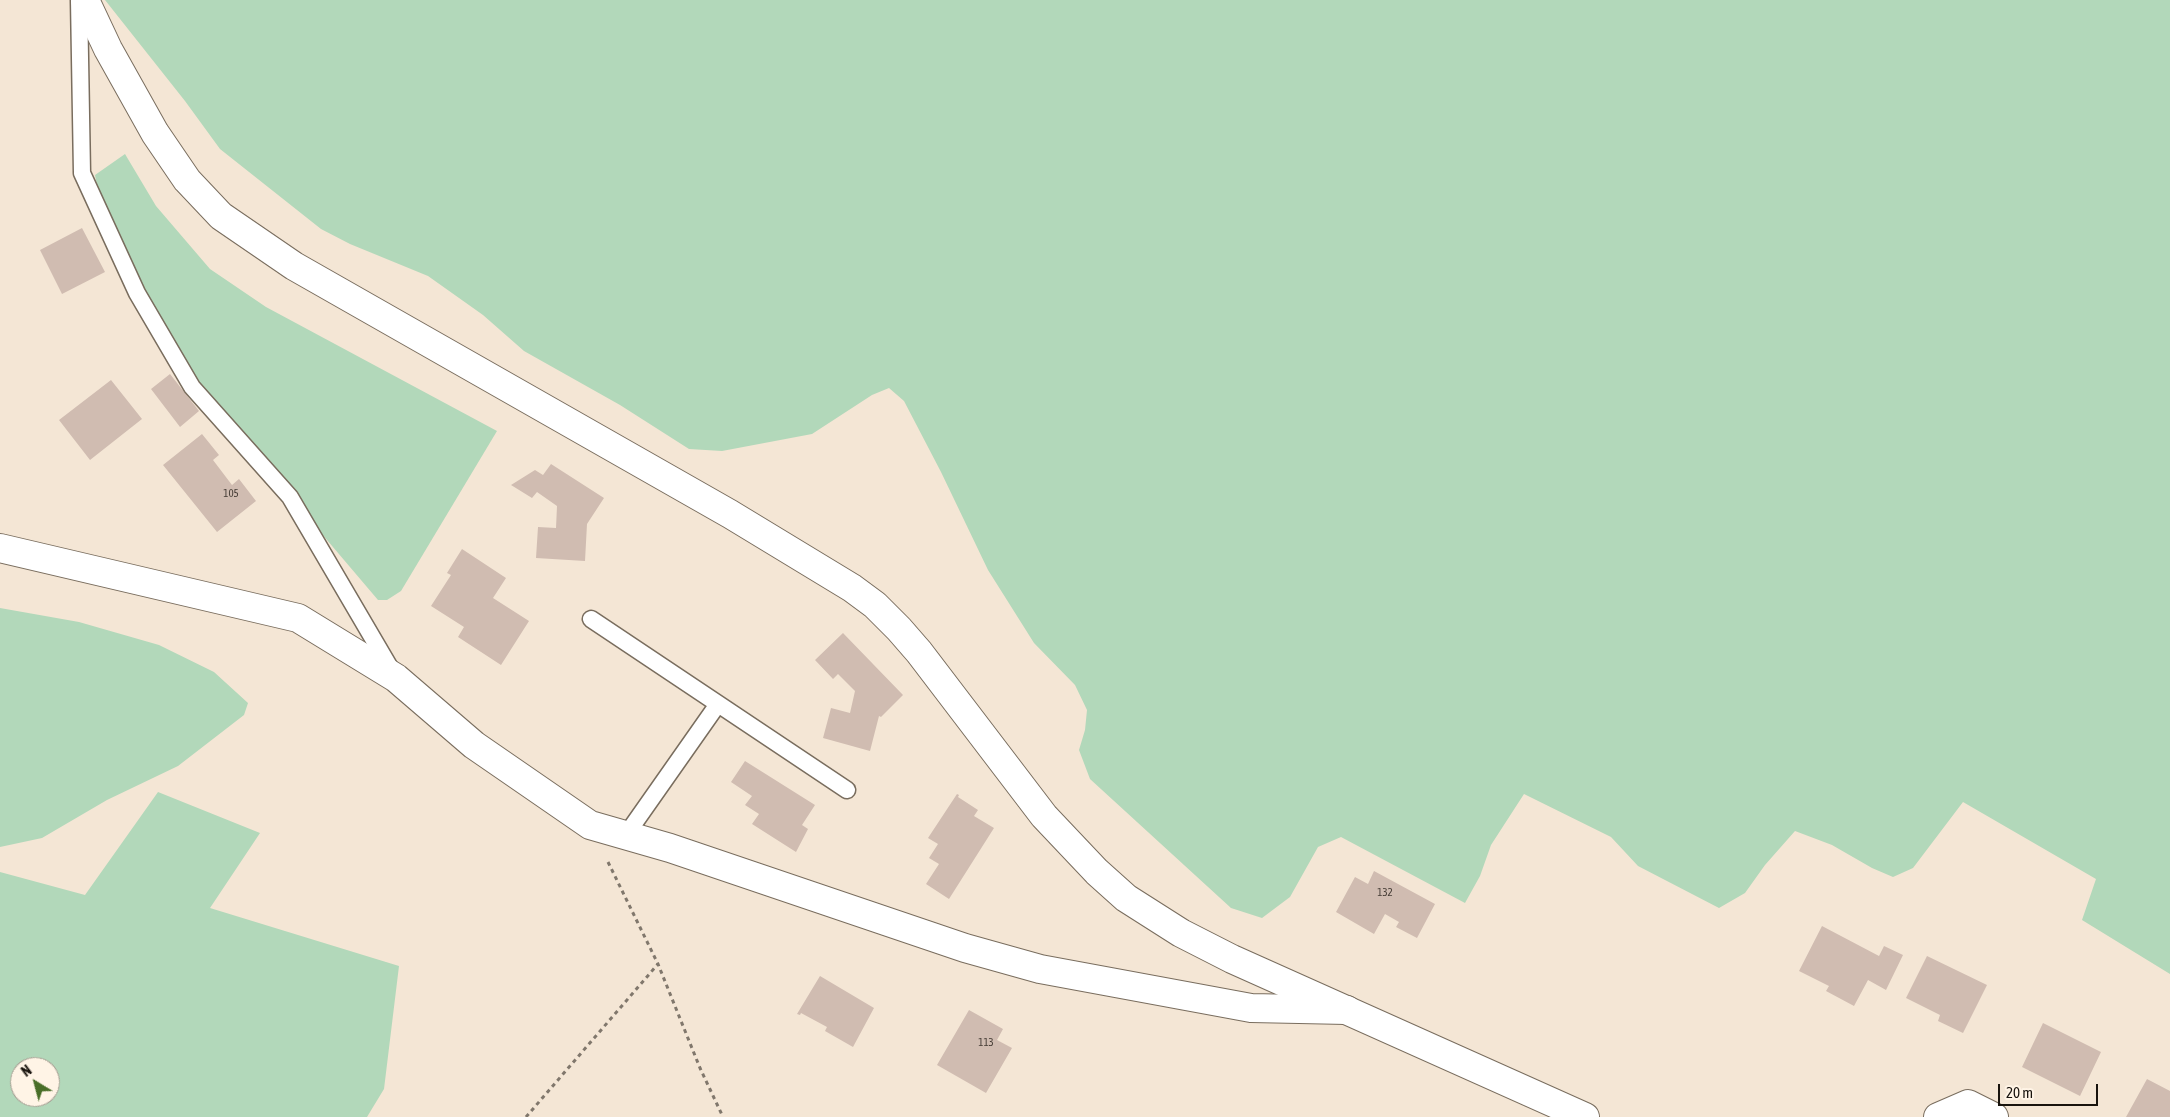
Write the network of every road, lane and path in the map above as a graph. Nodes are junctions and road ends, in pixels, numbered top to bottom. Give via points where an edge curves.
1 (79, 0) edge
2 (85, 0) edge
3 (0, 548) edge
4 (591, 619) dead end
5 (396, 678) junction
6 (718, 704) junction
7 (847, 790) dead end
8 (590, 825) junction
9 (626, 835) junction
10 (658, 964) junction
11 (1347, 1010) junction
12 (526, 1117) edge
13 (723, 1117) edge
14 (1585, 1117) edge
15 (1938, 1117) edge
16 (1994, 1117) edge

1 - 5 lane via 82,173 136,293 192,387 290,497
2 - 11 street via 155,133 187,180 221,216 294,266 730,514 852,588 899,629 1044,816 1126,898 1181,933 1232,959
3 - 5 street via 298,618
4 - 6 lane
5 - 8 street via 474,745
6 - 7 lane
6 - 9 lane
8 - 9 street
8 - 10 path
9 - 11 street via 965,948 1040,969 1251,1008
10 - 12 path
10 - 13 path
11 - 14 street
15 - 16 street via 1968,1104

